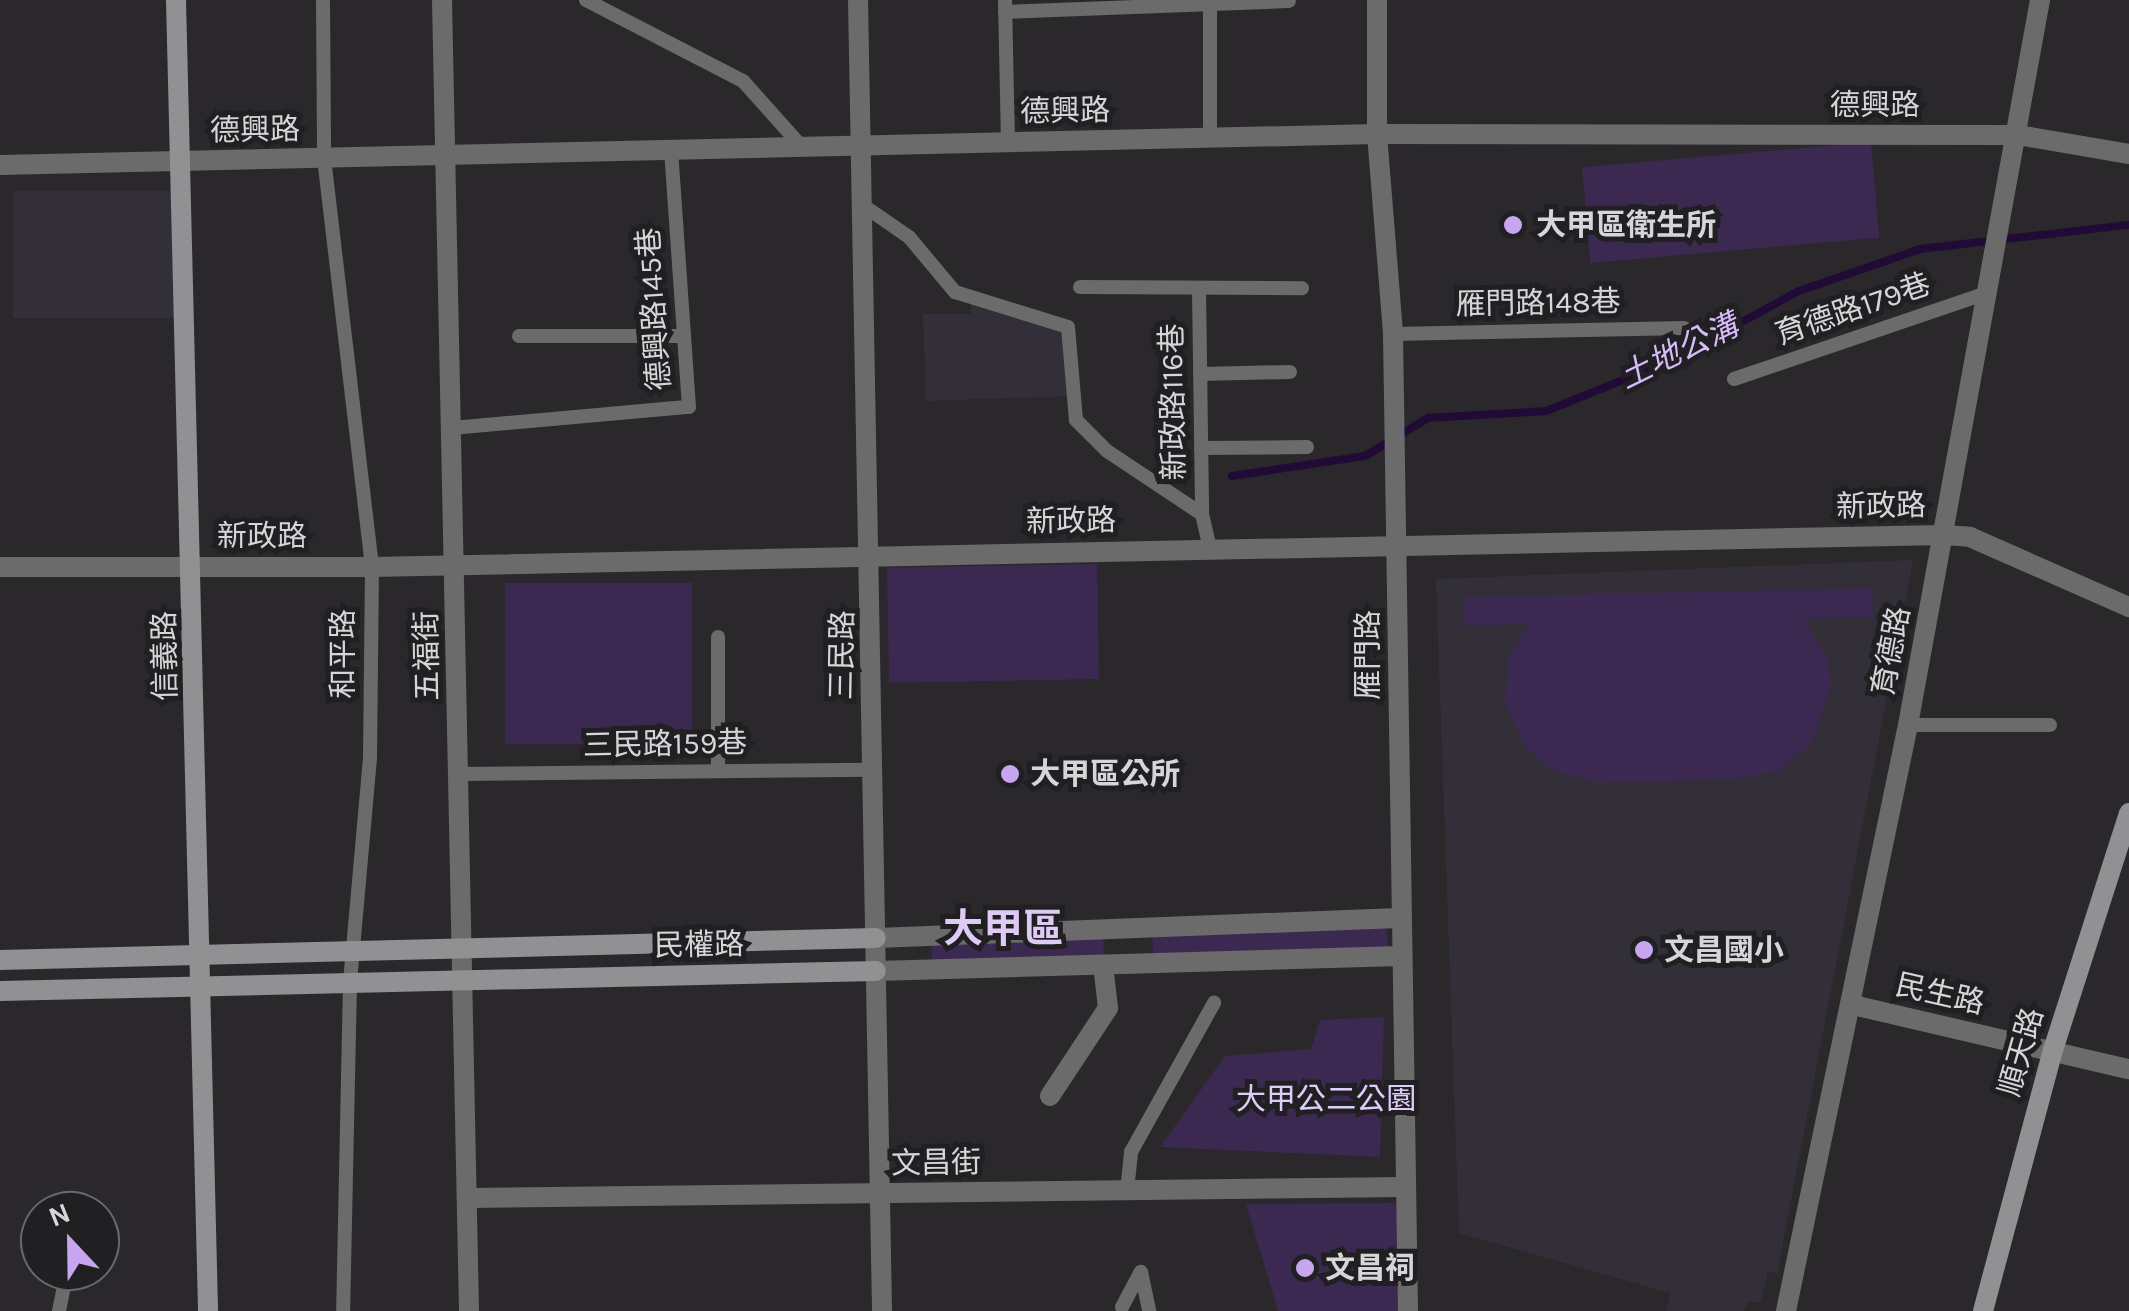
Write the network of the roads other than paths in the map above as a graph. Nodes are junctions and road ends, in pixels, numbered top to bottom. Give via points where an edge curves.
1 (176, 0) edge
2 (324, 0) edge
3 (442, 0) edge
4 (586, 0) edge
5 (858, 0) edge
6 (1377, 0) edge
7 (2040, 0) edge
8 (1290, 1) edge
9 (1210, 3) edge
10 (1005, 6) edge
11 (1377, 134) junction
12 (2018, 135) junction
13 (1210, 138) junction
14 (1008, 143) junction
15 (862, 146) junction
16 (802, 147) junction
17 (670, 150) junction
18 (2129, 154) edge
19 (446, 156) junction
20 (324, 158) junction
21 (181, 161) junction
22 (0, 165) edge
23 (864, 206) junction
24 (1080, 287) dead end
25 (1302, 288) dead end
26 (1199, 289) junction
27 (1989, 292) junction
28 (1684, 328) dead end
29 (1393, 334) junction
30 (519, 336) dead end
31 (684, 336) junction
32 (1290, 372) dead end
33 (1200, 374) junction
34 (1734, 379) dead end
35 (452, 428) junction
36 (1307, 446) dead end
37 (1202, 448) junction
38 (1202, 514) junction
39 (1944, 535) junction
40 (1398, 543) junction
41 (1210, 548) junction
42 (873, 554) junction
43 (455, 562) junction
44 (193, 566) junction
45 (372, 567) junction
46 (0, 568) edge
47 (2129, 608) edge
48 (718, 636) dead end
49 (1908, 725) junction
50 (2050, 725) dead end
51 (871, 770) junction
52 (718, 771) junction
53 (459, 774) junction
54 (2129, 813) edge
55 (2119, 874) edge
56 (1399, 918) junction
57 (1128, 928) junction
58 (876, 938) junction
59 (462, 948) junction
60 (353, 951) junction
61 (201, 955) junction
62 (1400, 956) junction
63 (0, 960) edge
64 (1122, 964) junction
65 (876, 971) junction
66 (463, 981) junction
67 (350, 983) junction
68 (202, 986) junction
69 (0, 991) edge
70 (1214, 1004) dead end
71 (1854, 1005) junction
72 (2053, 1050) junction
73 (2129, 1070) edge
74 (1050, 1096) dead end
75 (1405, 1188) junction
76 (1127, 1191) junction
77 (880, 1194) junction
78 (467, 1198) junction
79 (1122, 1307) dead end
80 (208, 1311) edge
81 (343, 1311) edge
82 (469, 1311) edge
83 (882, 1311) edge
84 (1149, 1311) edge
85 (1408, 1311) edge
86 (1786, 1311) edge
87 (1984, 1311) edge

1 - 21 street, 信義路
2 - 20 lane, 和平路
3 - 19 street, 五福街
4 - 16 lane via 743,81
5 - 15 street, 三民路
6 - 11 street, 雁門路
7 - 12 street, 育德路
8 - 9 lane
9 - 10 lane
9 - 13 lane
10 - 14 lane
11 - 12 street, 德興路
11 - 13 street, 德興路
11 - 29 street, 雁門路
12 - 18 street, 德興路
12 - 27 street, 育德路
13 - 14 street, 德興路
14 - 15 street, 德興路
15 - 16 street, 德興路
15 - 23 street, 三民路
16 - 17 street, 德興路
17 - 19 street, 德興路
17 - 31 lane, 德興路145巷
19 - 20 street, 德興路
19 - 35 street, 五福街
20 - 21 street, 德興路
20 - 45 lane, 和平路
21 - 22 street, 德興路
21 - 44 street, 信義路
23 - 38 lane, 新政路116巷 via 909,236 955,292 1068,327 1076,420 1107,452
23 - 42 street, 三民路
24 - 26 lane
25 - 26 lane
26 - 33 lane, 新政路116巷
27 - 34 lane, 育德路179巷
27 - 39 street, 育德路
28 - 29 lane, 雁門路148巷
29 - 40 street, 雁門路
30 - 31 lane
31 - 35 lane, 德興路145巷 via 689,407
32 - 33 lane
33 - 37 lane, 新政路116巷
35 - 43 street, 五福街
36 - 37 lane
37 - 38 lane, 新政路116巷
38 - 41 lane, 新政路116巷
39 - 40 street, 新政路
39 - 47 street, 新政路 via 1970,537
39 - 49 street, 育德路
40 - 41 street, 新政路
40 - 56 street, 雁門路
41 - 42 street, 新政路
42 - 43 street, 新政路
42 - 51 street, 三民路
43 - 45 street, 新政路
43 - 53 street, 五福街
44 - 45 street, 新政路
44 - 46 street, 新政路
44 - 61 street, 信義路
45 - 60 lane, 和平路 via 370,758
48 - 52 lane
49 - 50 lane
49 - 71 street, 育德路
51 - 52 lane, 三民路159巷
51 - 58 street, 三民路
52 - 53 lane, 三民路159巷
53 - 59 street, 五福街
54 - 55 street, 順天路
55 - 72 street, 順天路
56 - 57 street, 民權路
56 - 62 street, 雁門路
57 - 58 street, 民權路
57 - 64 street
58 - 59 street, 民權路
58 - 65 street, 三民路
59 - 60 street, 民權路
59 - 66 street, 五福街
60 - 61 street, 民權路
60 - 67 lane, 和平路
61 - 63 street, 民權路
61 - 68 street, 信義路
62 - 64 street, 民權路
62 - 75 street, 雁門路
64 - 65 street, 民權路
64 - 74 street via 1108,1008
65 - 66 street, 民權路
65 - 77 street, 三民路
66 - 67 street, 民權路
66 - 78 street, 五福街
67 - 68 street, 民權路
67 - 81 lane, 和平路
68 - 69 street, 民權路
68 - 80 street, 信義路
70 - 76 lane via 1131,1152
71 - 72 street, 民生路
71 - 86 street, 育德路
72 - 73 street, 民生路
72 - 87 street, 順天路
75 - 76 street, 文昌街
75 - 85 street, 雁門路
76 - 77 street, 文昌街
77 - 78 street, 文昌街
77 - 83 street, 三民路
78 - 82 street, 五福街
79 - 84 lane via 1141,1272

